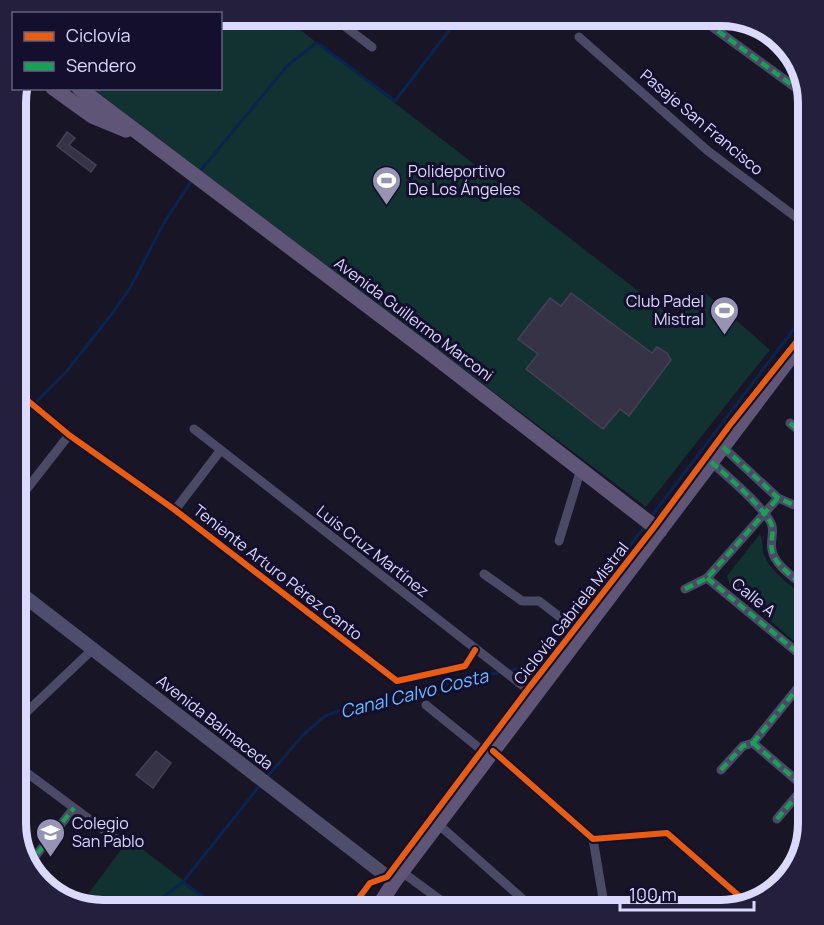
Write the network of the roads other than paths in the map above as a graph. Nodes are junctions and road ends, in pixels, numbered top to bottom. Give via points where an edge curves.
1 (344, 25) edge
2 (712, 26) edge
3 (579, 37) dead end
4 (372, 47) dead end
5 (795, 83) edge
6 (56, 90) edge
7 (82, 90) edge
8 (146, 138) junction
9 (798, 218) edge
10 (798, 347) edge
11 (792, 355) junction
12 (798, 361) edge
13 (26, 399) edge
14 (790, 423) dead end
15 (194, 429) dead end
16 (798, 430) edge
17 (69, 435) junction
18 (723, 447) junction
19 (220, 451) junction
20 (711, 462) junction
21 (581, 470) junction
22 (25, 491) edge
23 (778, 498) junction
24 (798, 505) edge
25 (175, 510) junction
26 (764, 514) junction
27 (653, 525) junction
28 (559, 541) dead end
29 (484, 574) dead end
30 (707, 578) junction
31 (798, 580) edge
32 (685, 589) dead end
33 (25, 597) edge
34 (578, 631) junction
35 (93, 649) junction
36 (476, 650) junction
37 (798, 653) edge
38 (798, 688) edge
39 (535, 695) junction
40 (426, 705) dead end
41 (25, 713) edge
42 (753, 743) junction
43 (491, 754) junction
44 (721, 770) dead end
45 (25, 772) edge
46 (798, 782) edge
47 (798, 797) edge
48 (74, 808) junction
49 (777, 819) dead end
50 (438, 824) junction
51 (593, 839) junction
52 (123, 845) dead end
53 (34, 858) edge
54 (398, 877) junction
55 (740, 897) edge
56 (371, 900) edge
57 (383, 900) edge
58 (437, 900) edge
59 (524, 900) edge
60 (602, 900) edge

1 - 4 street
2 - 5 street
3 - 9 street, Pasaje San Francisco via 708,151
6 - 8 main road, Avenida Guillermo Marconi via 92,116
7 - 8 main road, Avenida Guillermo Marconi
8 - 21 main road, Avenida Guillermo Marconi
10 - 11 main road
11 - 12 street
11 - 18 main road
13 - 17 street, Teniente Arturo Pérez Canto
14 - 16 street
15 - 19 street, Luis Cruz Martínez
17 - 22 street
17 - 25 street, Teniente Arturo Pérez Canto
18 - 20 main road
18 - 23 street
19 - 25 street
19 - 36 street, Luis Cruz Martínez
20 - 26 street
20 - 27 main road
21 - 27 main road, Avenida Guillermo Marconi
21 - 28 street
23 - 24 street
23 - 26 street, Calle A
25 - 36 street, Teniente Arturo Pérez Canto via 397,681 465,666
26 - 30 street, Calle A
26 - 31 street via 772,526 773,555
27 - 34 main road
29 - 34 street via 522,601 539,601
30 - 32 street, Calle A
30 - 37 street, Calle A
33 - 35 main road, Avenida Balmaceda
34 - 39 main road
35 - 41 street
35 - 54 main road, Avenida Balmaceda
36 - 39 street, Luis Cruz Martínez
38 - 42 street
39 - 43 main road
40 - 43 street
42 - 44 street via 743,746
42 - 46 street
43 - 50 main road
43 - 51 street
45 - 48 street
47 - 49 street
48 - 52 street
48 - 53 street
50 - 54 main road
50 - 59 street
51 - 55 street via 667,832
51 - 60 street
54 - 56 main road
54 - 57 main road
54 - 58 street

